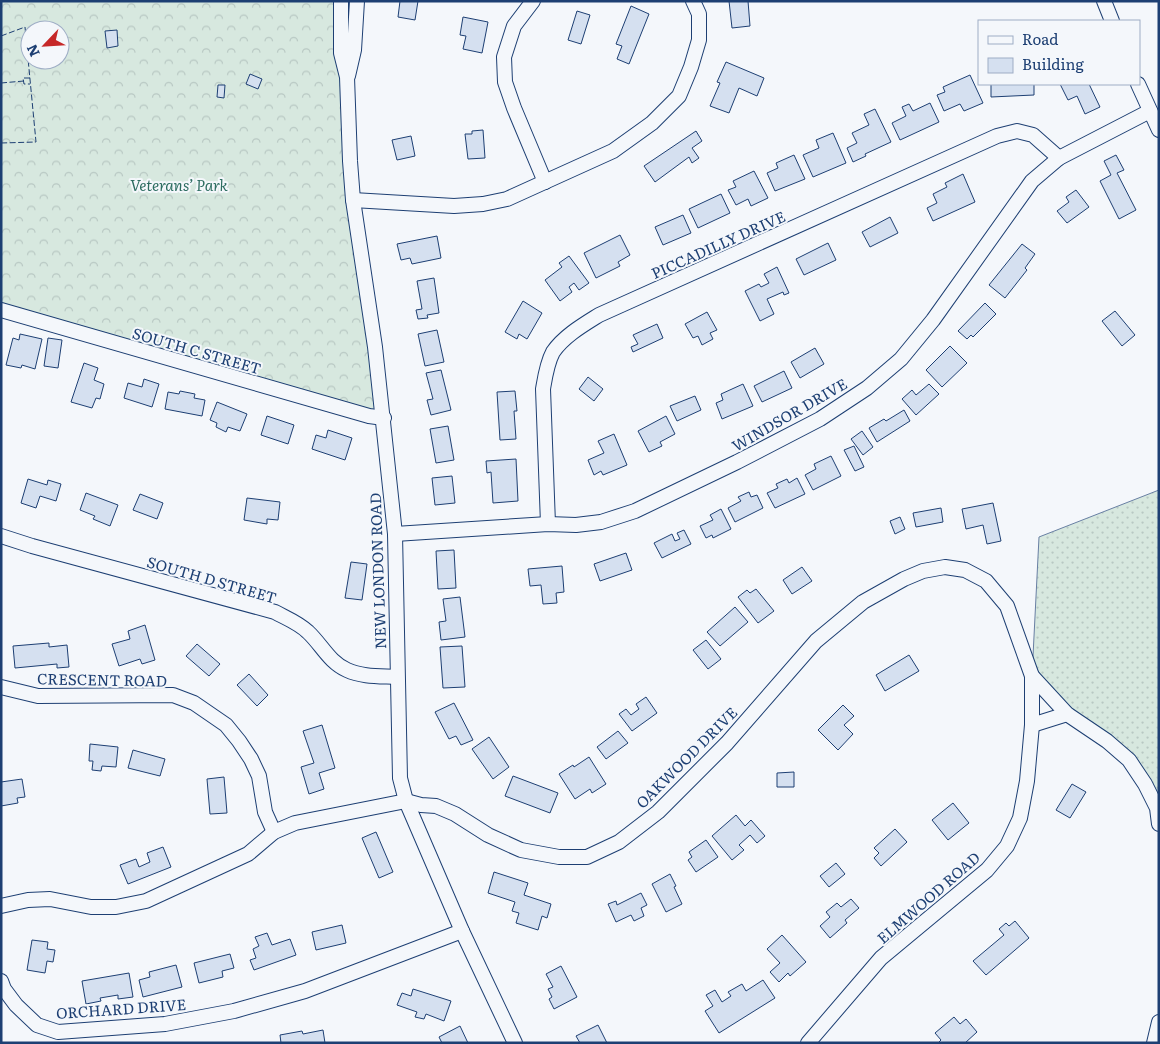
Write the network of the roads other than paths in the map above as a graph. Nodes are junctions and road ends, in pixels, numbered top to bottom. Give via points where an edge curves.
1 (341, 1) edge
2 (357, 1) edge
3 (533, 1) edge
4 (693, 1) edge
5 (1104, 1) edge
6 (1112, 20) edge
7 (348, 77) junction
8 (1138, 85) edge
9 (1150, 111) junction
10 (1159, 130) edge
11 (1059, 158) junction
12 (545, 182) junction
13 (353, 200) junction
14 (1, 310) edge
15 (384, 418) junction
16 (548, 524) junction
17 (395, 534) junction
18 (1, 536) edge
19 (1032, 676) junction
20 (397, 677) junction
21 (1, 687) edge
22 (1067, 714) junction
23 (1032, 725) junction
24 (406, 801) junction
25 (1159, 824) edge
26 (274, 832) junction
27 (6, 905) edge
28 (1, 918) edge
29 (462, 931) junction
30 (1, 981) edge
31 (1159, 1022) edge
32 (516, 1043) edge
33 (808, 1043) edge
34 (1154, 1043) edge

1 - 7 street, NEW LONDON ROAD via 341,53
2 - 7 street, NEW LONDON ROAD via 354,50
3 - 12 street via 514,26 504,57 506,82 514,108
4 - 12 street via 699,14 699,40 679,96 652,123 613,151
5 - 6 street
7 - 13 street, NEW LONDON ROAD
8 - 9 street
9 - 10 street
9 - 11 street, WINDSOR DRIVE
11 - 16 street, WINDSOR DRIVE via 1032,181 933,320 901,359 867,388 820,418 738,462 635,511 601,522
11 - 16 street, PICCADILLY DRIVE via 1033,135 1017,131 997,136 598,315 572,332 553,352 543,389
12 - 13 street via 507,199 483,204 454,206
13 - 15 street, NEW LONDON ROAD
14 - 15 street, SOUTH C STREET
15 - 17 street, NEW LONDON ROAD
16 - 17 street, WINDSOR DRIVE
17 - 20 street, NEW LONDON ROAD
18 - 20 street, SOUTH D STREET via 275,612 309,632 331,660 346,670 367,676
19 - 22 street
19 - 23 street, OAKWOOD DRIVE
19 - 24 street, OAKWOOD DRIVE via 1007,606 986,581 965,570 945,567 923,571 863,602 816,642 727,743 658,812 619,842 587,857 559,857 521,850 488,835 456,814 436,806
20 - 24 street, NEW LONDON ROAD via 400,778
21 - 26 street, CRESCENT ROAD via 38,696 173,695 194,703 226,725 251,759 259,776 265,812
22 - 23 street
22 - 25 street via 1129,760 1157,808
23 - 33 street, ELMWOOD ROAD via 1020,818 1007,846 987,870 882,958
24 - 26 street, OAKWOOD DRIVE via 295,823
24 - 29 street, NEW LONDON ROAD
26 - 27 street, OAKWOOD DRIVE via 248,854 146,901 116,907 91,907 50,899
27 - 28 street
29 - 30 street, ORCHARD DRIVE via 305,991 234,1012 165,1024 58,1032 37,1025 16,1005
29 - 32 street, NEW LONDON ROAD
31 - 34 street

